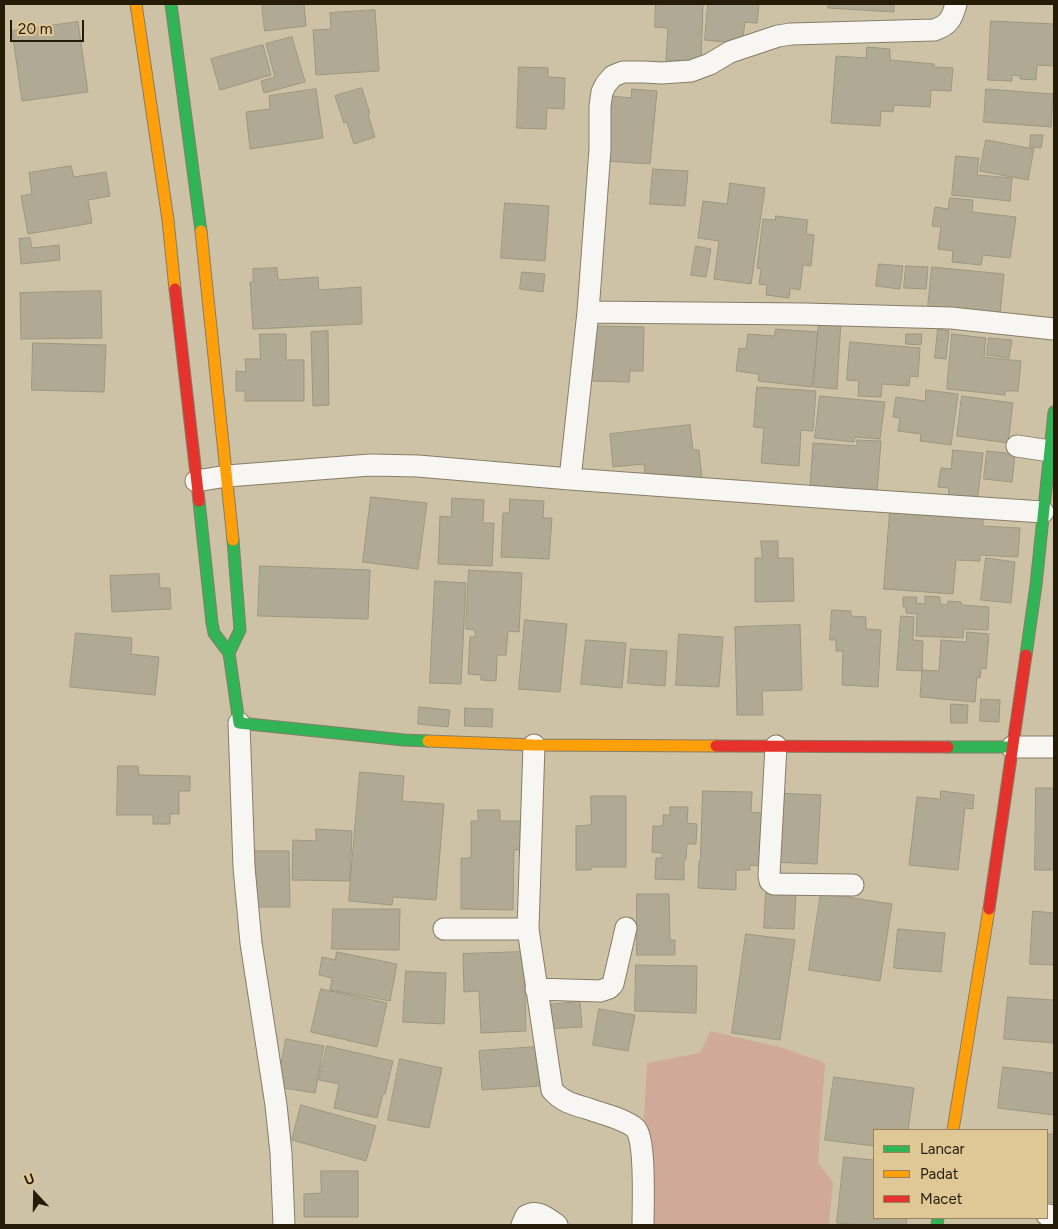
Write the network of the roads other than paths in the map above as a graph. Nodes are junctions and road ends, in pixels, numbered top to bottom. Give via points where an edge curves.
1 (136, 4) edge
2 (171, 4) edge
3 (956, 4) edge
4 (588, 312) junction
5 (1054, 329) edge
6 (1054, 412) edge
7 (1017, 446) dead end
8 (1050, 451) junction
9 (227, 476) junction
10 (570, 479) junction
11 (196, 481) junction
12 (1043, 512) junction
13 (229, 653) junction
14 (240, 723) junction
15 (534, 745) junction
16 (776, 746) junction
17 (1012, 747) junction
18 (1054, 747) edge
19 (853, 885) dead end
20 (626, 928) dead end
21 (444, 929) dead end
22 (528, 929) junction
23 (536, 989) junction
24 (953, 1129) edge
25 (284, 1225) edge
26 (522, 1225) edge
27 (557, 1225) edge
28 (643, 1225) edge

1 - 11 street via 168,220
2 - 9 street via 198,205
3 - 4 street via 948,23 934,30 791,34 730,52 691,71 624,72 613,76 602,92 600,106 600,150
4 - 5 street via 941,318
4 - 10 street
6 - 8 street
7 - 8 street
8 - 12 street
9 - 10 street via 370,465
9 - 11 street
9 - 13 street via 240,630
10 - 12 street
11 - 13 street via 212,623 214,633
12 - 17 street via 1036,585
13 - 14 street
14 - 15 street via 404,740
14 - 25 street via 245,876 251,942 276,1105
15 - 16 street
15 - 22 street
16 - 17 street
16 - 19 street via 770,881 774,884
17 - 18 street
17 - 24 street
20 - 23 street via 614,984 609,988 600,991
21 - 22 street
22 - 23 street
23 - 28 street via 552,1090 566,1101 617,1119 639,1132
26 - 27 street via 526,1216 535,1212

